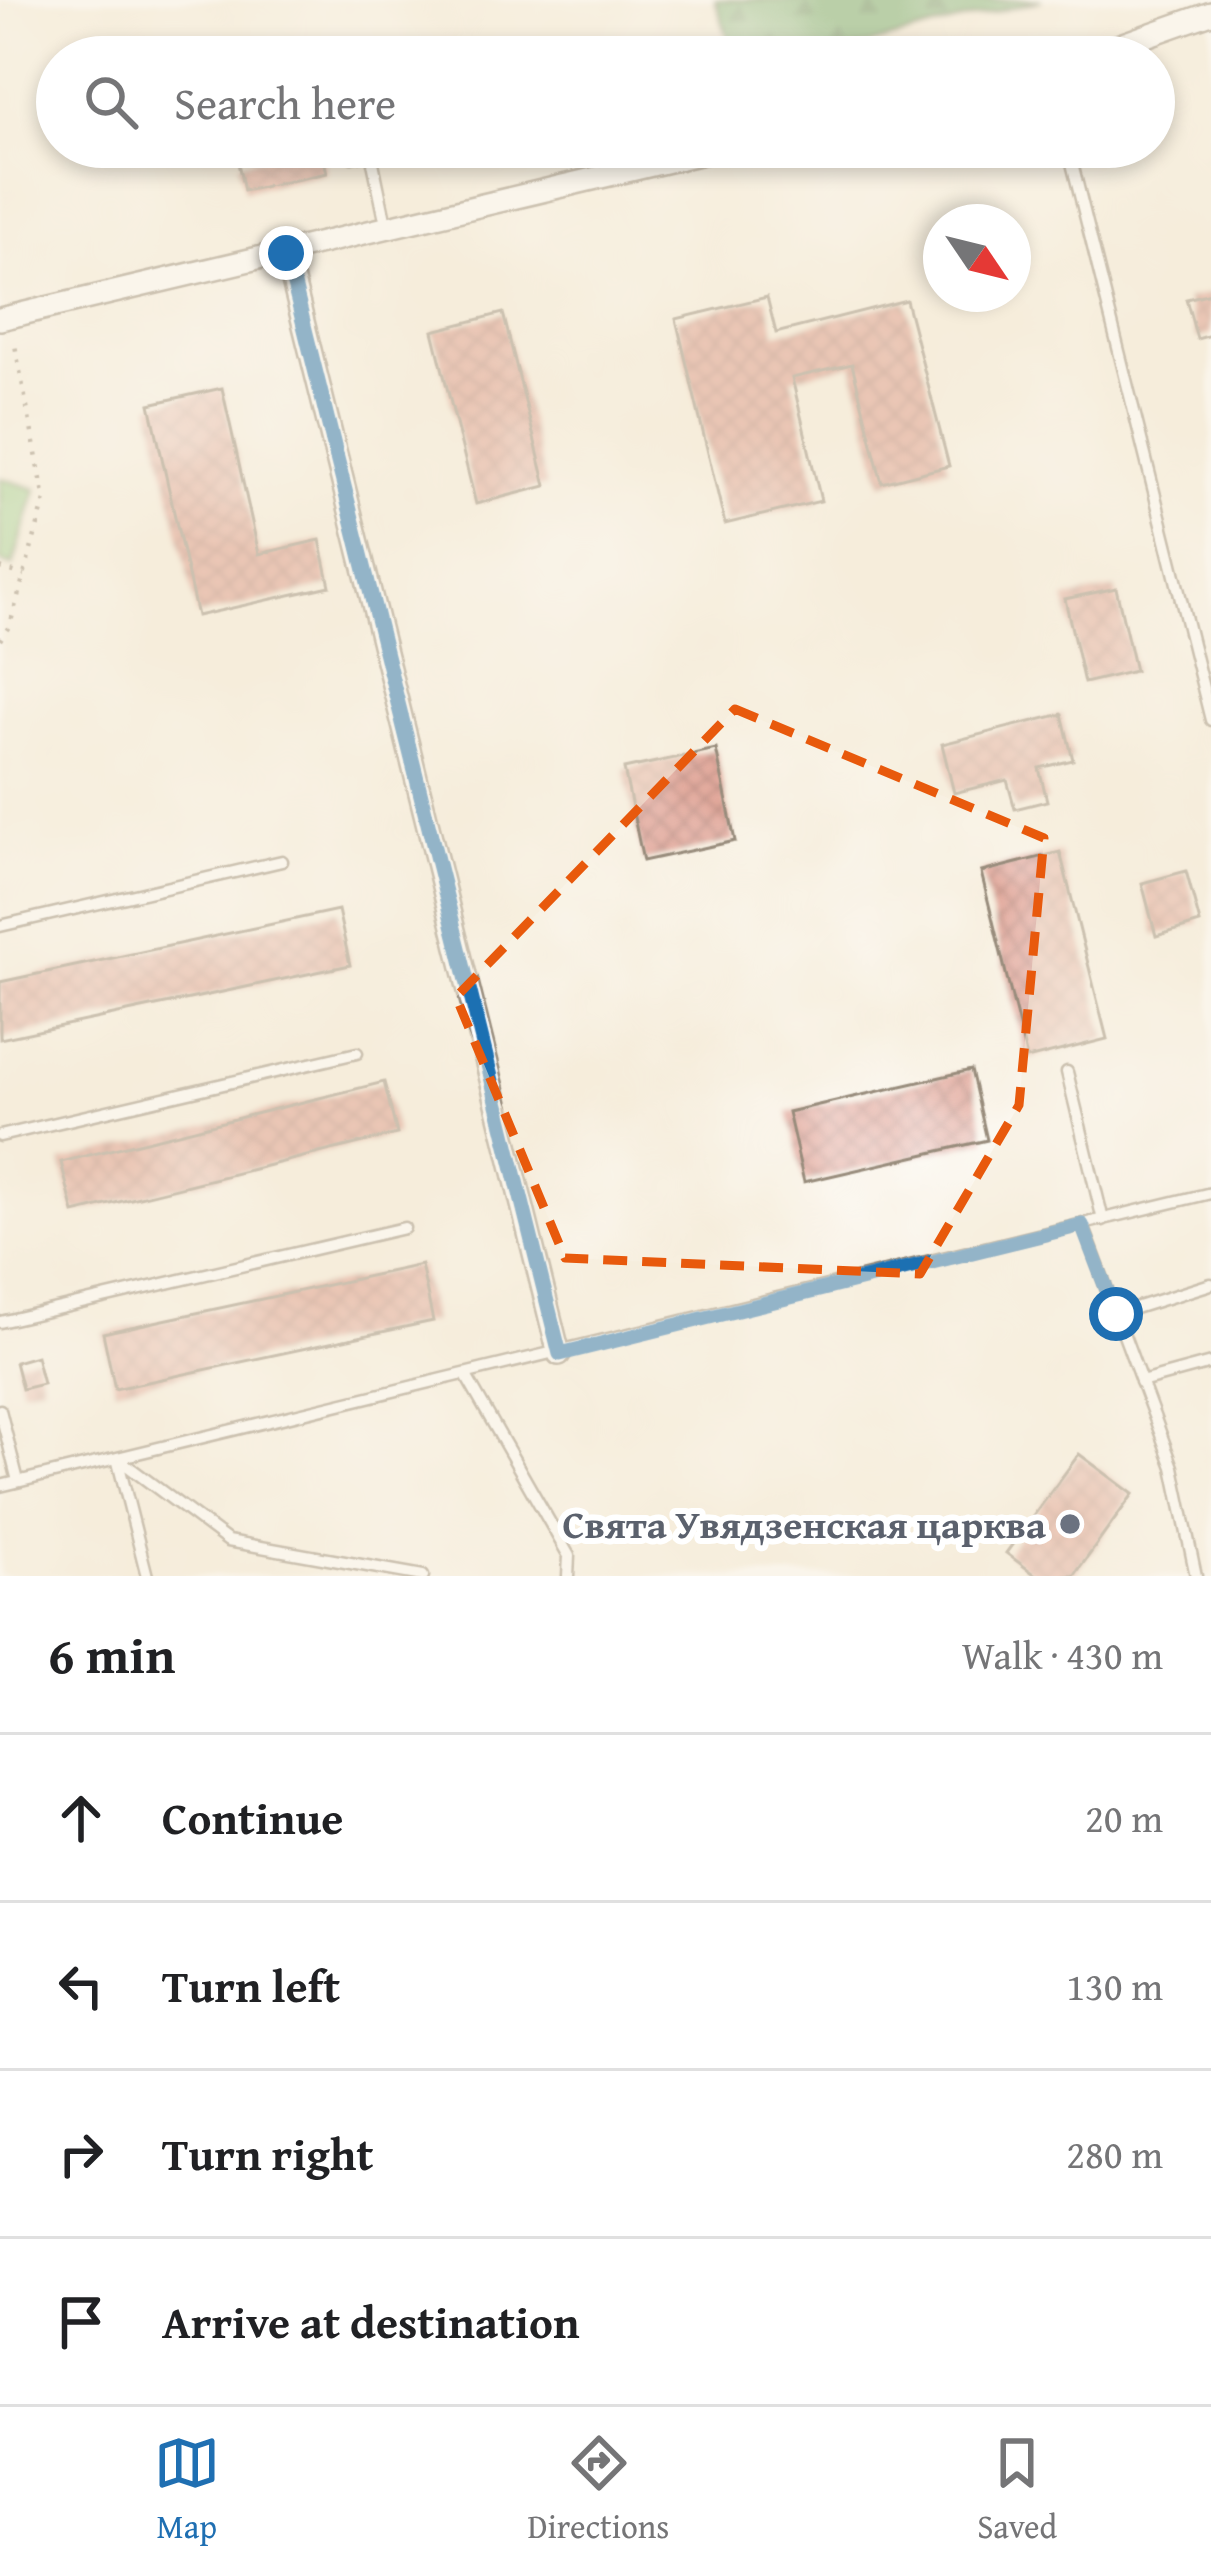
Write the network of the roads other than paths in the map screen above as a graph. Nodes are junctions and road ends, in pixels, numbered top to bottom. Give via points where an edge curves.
1 (1211, 14) edge
2 (1148, 36) edge
3 (374, 168) edge
4 (641, 168) edge
5 (1073, 168) edge
6 (387, 229) junction
7 (286, 253) junction
8 (4, 318) edge
9 (1211, 720) edge
10 (282, 861) dead end
11 (0, 926) edge
12 (357, 1053) dead end
13 (1067, 1072) dead end
14 (0, 1136) edge
15 (1211, 1193) edge
16 (1102, 1220) junction
17 (1082, 1225) junction
18 (404, 1228) dead end
19 (1211, 1284) edge
20 (1116, 1314) junction
21 (0, 1322) edge
22 (560, 1354) junction
23 (1211, 1364) edge
24 (465, 1374) junction
25 (1141, 1382) junction
26 (0, 1410) edge
27 (117, 1458) junction
28 (18, 1481) junction
29 (0, 1486) edge
30 (147, 1576) edge
31 (423, 1576) edge
32 (568, 1576) edge
33 (1196, 1576) edge

1 - 2 street
3 - 6 lane
4 - 6 street
5 - 9 lane
6 - 7 street
7 - 8 street
7 - 22 street
10 - 11 lane
12 - 14 lane
13 - 16 lane
15 - 16 lane
16 - 17 lane
17 - 20 lane
17 - 22 lane
18 - 21 lane
19 - 20 lane
20 - 25 lane
22 - 24 lane
23 - 25 lane
24 - 27 lane
24 - 32 lane via 568,1556
25 - 33 lane via 1173,1467
26 - 28 lane
27 - 28 lane
27 - 30 lane
27 - 31 lane via 228,1540
28 - 29 lane

